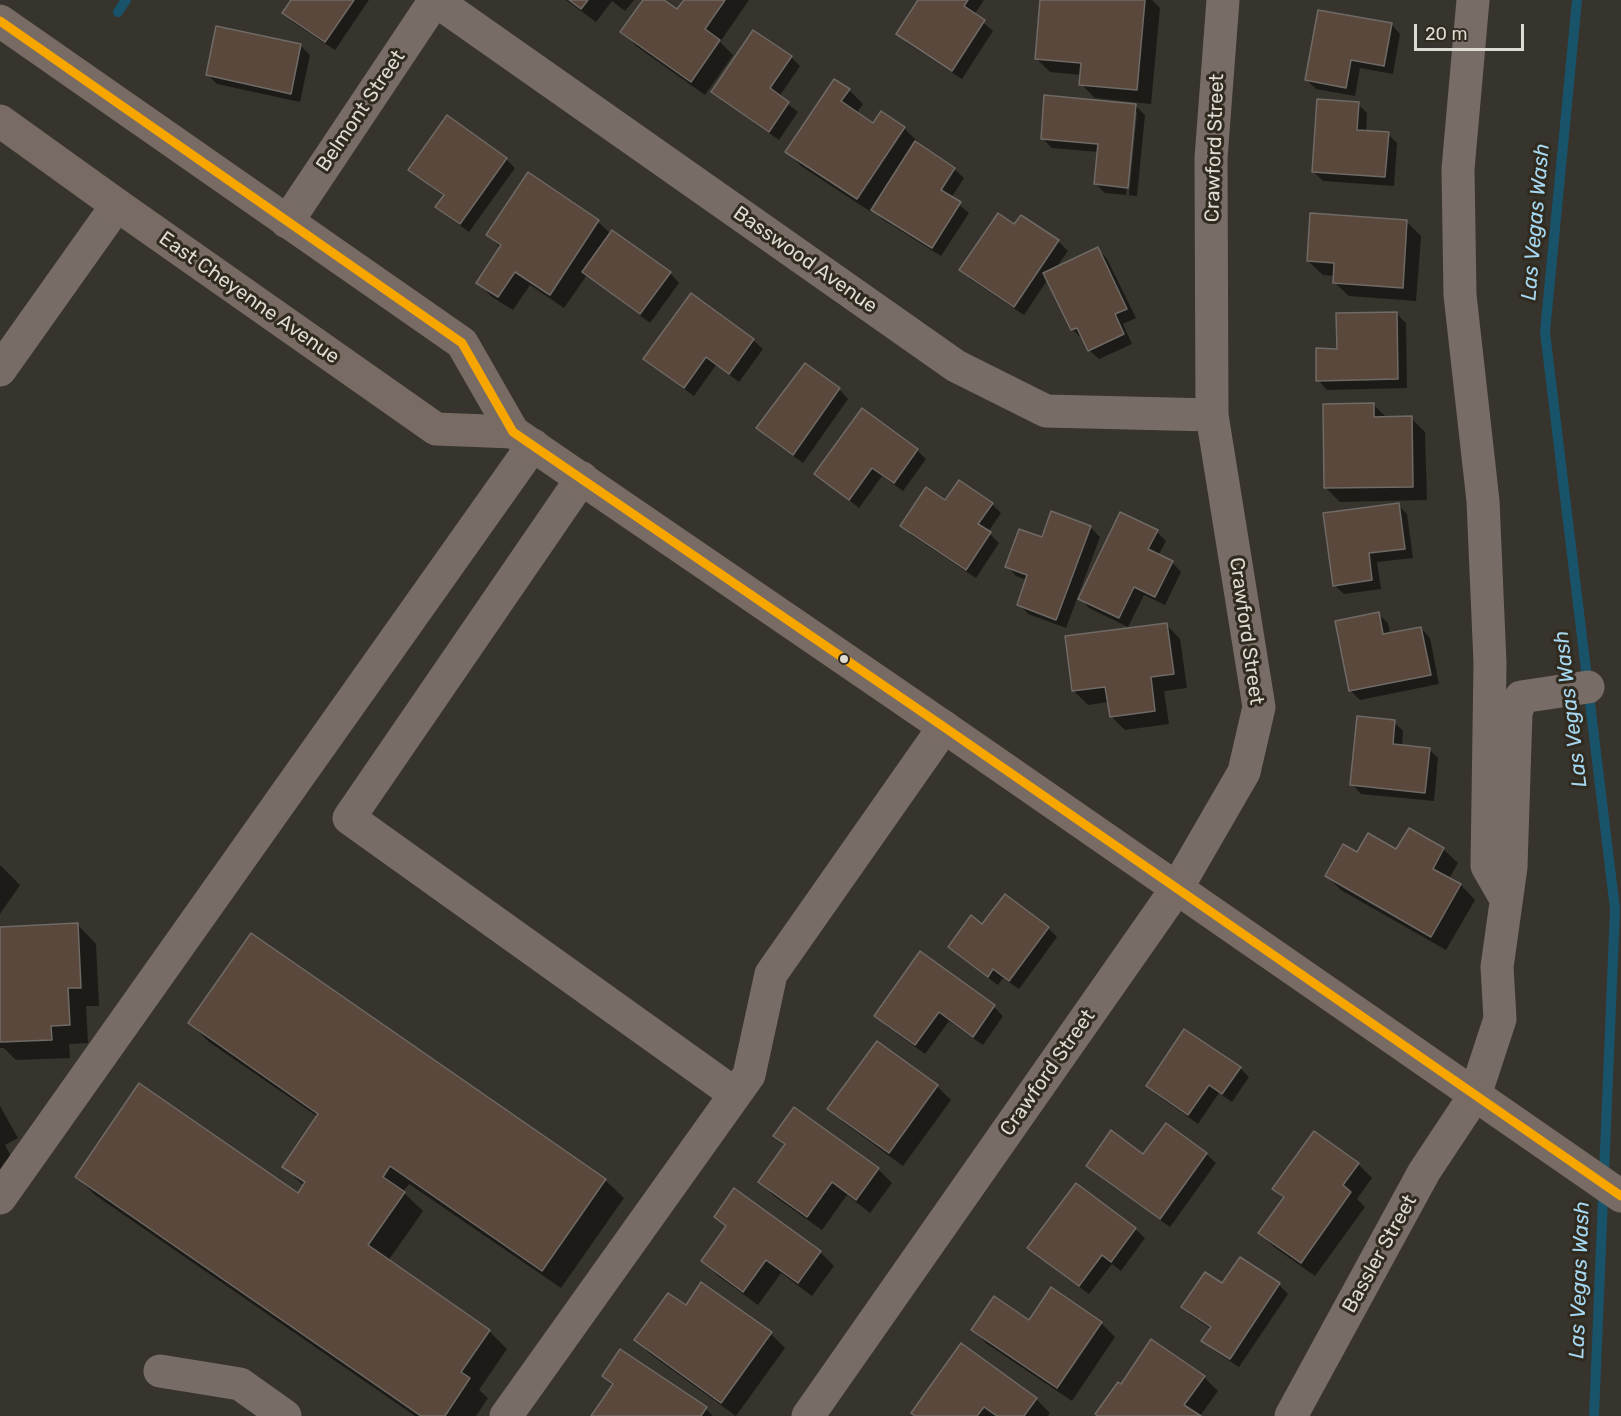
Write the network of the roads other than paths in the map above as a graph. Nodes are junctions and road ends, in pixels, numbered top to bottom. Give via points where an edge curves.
1 (435, 0) edge
2 (1222, 0) edge
3 (1473, 0) edge
4 (0, 21) edge
5 (0, 121) edge
6 (117, 205) junction
7 (287, 222) junction
8 (0, 370) edge
9 (1212, 415) junction
10 (523, 439) junction
11 (582, 478) junction
12 (1588, 687) dead end
13 (944, 727) junction
14 (1177, 888) junction
15 (1506, 899) junction
16 (735, 1094) junction
17 (1475, 1095) junction
18 (1621, 1196) edge
19 (0, 1198) edge
20 (160, 1371) dead end
21 (285, 1416) edge
22 (506, 1416) edge
23 (808, 1416) edge
24 (1291, 1416) edge

1 - 7 street, Belmont Street
1 - 9 street, Basswood Avenue via 956,366 1046,411
2 - 9 street, Crawford Street via 1211,158
3 - 15 street via 1458,169 1460,295 1483,501 1490,663 1487,866
4 - 7 main road
5 - 6 main road, East Cheyenne Avenue
6 - 8 street
6 - 10 main road, East Cheyenne Avenue via 436,429
7 - 10 main road via 462,343
9 - 14 street, Crawford Street via 1259,707 1244,772
10 - 11 main road
10 - 19 street
11 - 13 main road
11 - 16 street via 349,818
12 - 15 street, Bassler Street via 1521,697 1516,713 1511,867
13 - 14 main road
13 - 16 street via 771,974 749,1075
14 - 17 main road
14 - 23 street, Crawford Street
15 - 17 street, Bassler Street via 1497,968 1500,1019
16 - 22 street
17 - 18 main road
17 - 24 street, Bassler Street via 1425,1172
20 - 21 street via 240,1384

